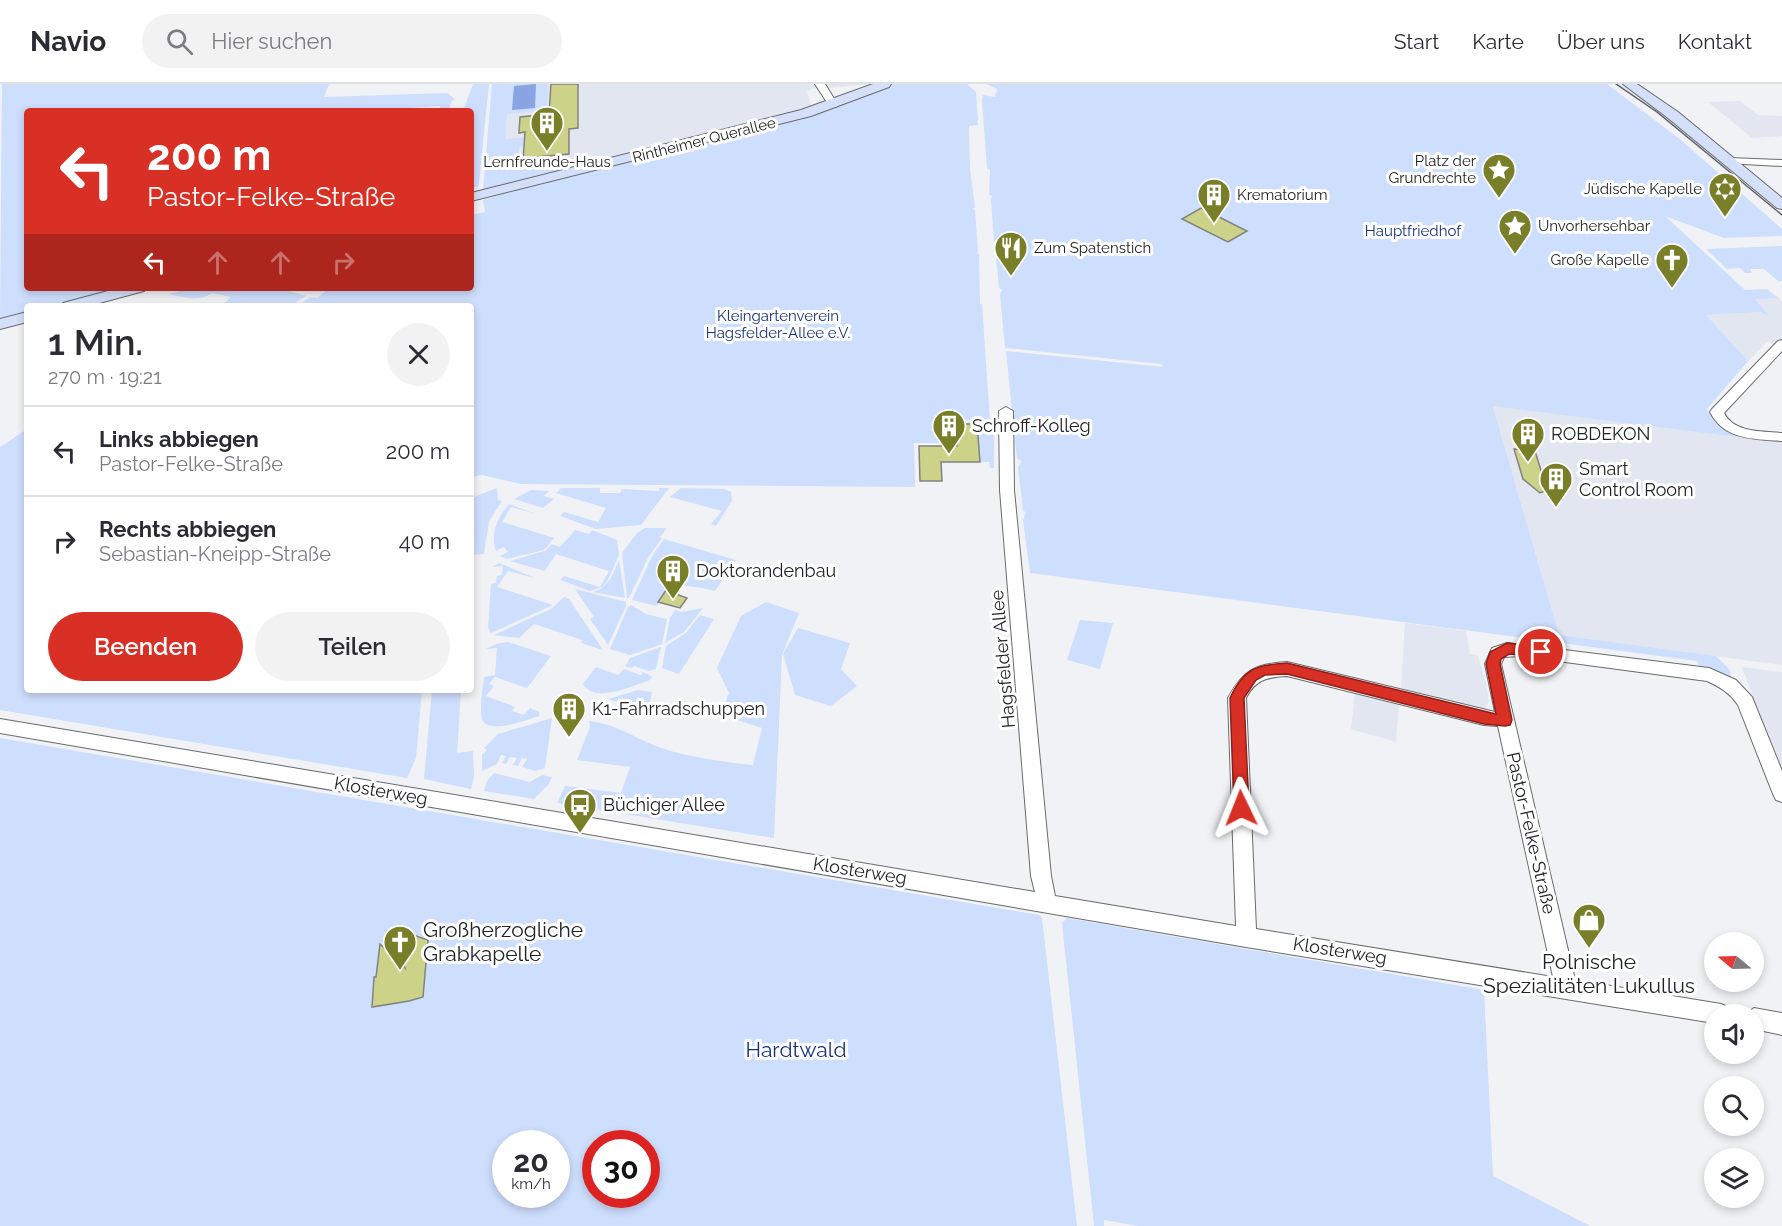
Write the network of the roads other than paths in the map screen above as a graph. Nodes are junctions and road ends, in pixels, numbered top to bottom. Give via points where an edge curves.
1 (820, 84) edge
2 (885, 84) edge
3 (1629, 84) edge
4 (830, 94) edge
5 (1729, 161) junction
6 (1782, 163) edge
7 (520, 186) junction
8 (474, 196) edge
9 (474, 201) edge
10 (1782, 205) edge
11 (1782, 221) edge
12 (126, 291) edge
13 (80, 303) edge
14 (24, 318) edge
15 (0, 324) edge
16 (1782, 344) edge
17 (1006, 411) dead end
18 (1782, 437) edge
19 (1505, 720) junction
20 (0, 726) edge
21 (1782, 794) edge
22 (1047, 902) junction
23 (1246, 937) junction
24 (1566, 988) junction
25 (1704, 1011) edge
26 (1764, 1021) edge
27 (1782, 1024) edge

1 - 4 street
2 - 4 street, Rintheimer Querallee
3 - 5 street
4 - 7 street, Rintheimer Querallee
5 - 6 street
5 - 10 street
5 - 11 street via 1752,194
7 - 8 street, Rintheimer Querallee
7 - 9 street, Rintheimer Querallee
12 - 13 street
14 - 15 street
16 - 18 street via 1717,412 1730,428
17 - 22 street, Hagsfelder Allee via 1007,489 1039,853
19 - 21 street, Pastor-Felke-Straße via 1493,664 1498,653 1507,649 1709,675 1728,682 1746,702
19 - 23 street via 1287,669 1263,670 1251,676 1237,698
19 - 24 street, Pastor-Felke-Straße
20 - 22 street, Klosterweg
22 - 23 street, Klosterweg
23 - 24 street, Klosterweg
24 - 25 street, Klosterweg
26 - 27 street

